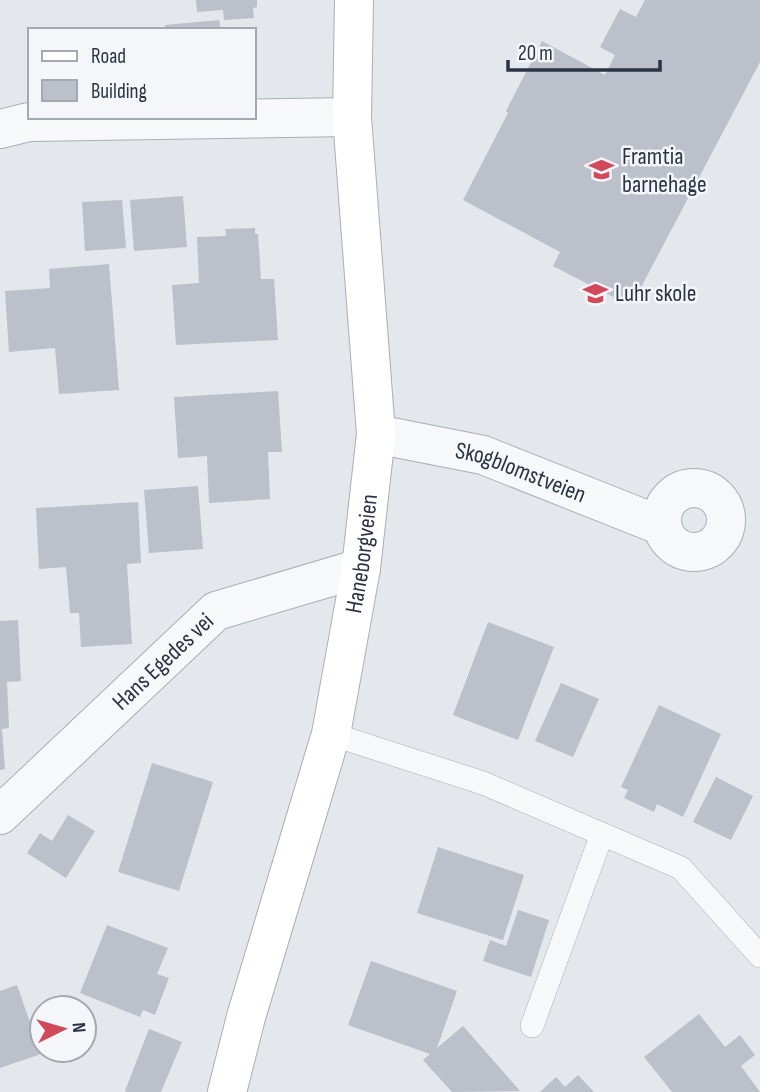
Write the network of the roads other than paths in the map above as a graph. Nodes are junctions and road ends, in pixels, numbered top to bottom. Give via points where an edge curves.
1 (354, 0) edge
2 (352, 117) junction
3 (256, 118) edge
4 (176, 119) edge
5 (0, 129) edge
6 (376, 434) junction
7 (662, 526) dead end
8 (361, 568) junction
9 (331, 734) junction
10 (0, 815) edge
11 (602, 834) junction
12 (760, 956) edge
13 (532, 1026) dead end
14 (227, 1092) edge

1 - 2 street, Haneborgveien
2 - 3 street
2 - 6 street, Haneborgveien
4 - 5 street via 29,122
6 - 7 street, Skogblomstveien via 483,455
6 - 8 street, Haneborgveien
8 - 9 street, Haneborgveien
8 - 10 street, Hans Egedes vei via 216,611
9 - 11 lane via 483,783
9 - 14 street, Haneborgveien
11 - 12 lane via 681,868
11 - 13 lane

